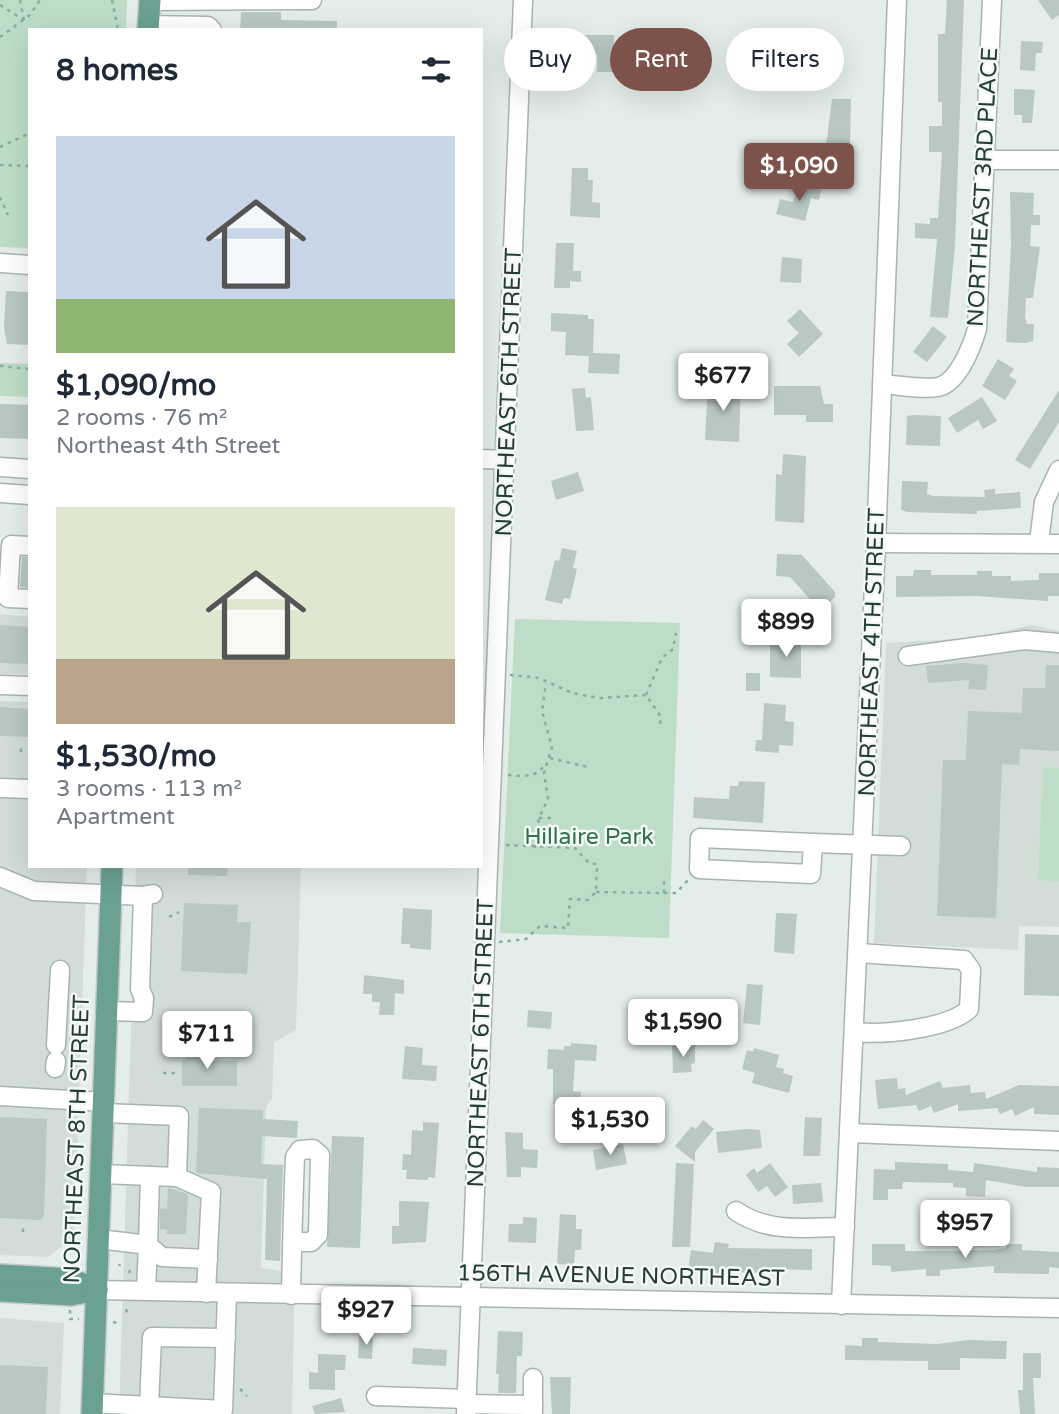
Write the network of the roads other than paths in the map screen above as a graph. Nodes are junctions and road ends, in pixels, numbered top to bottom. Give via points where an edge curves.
1 (150, 0) edge
2 (312, 0) edge
3 (523, 0) edge
4 (897, 0) edge
5 (992, 0) edge
6 (148, 27) edge
7 (210, 28) edge
8 (985, 160) junction
9 (1059, 160) edge
10 (0, 263) edge
11 (28, 265) edge
12 (882, 384) junction
13 (483, 459) edge
14 (506, 460) junction
15 (0, 467) edge
16 (28, 469) edge
17 (1059, 470) edge
18 (0, 493) edge
19 (28, 495) edge
20 (1039, 542) junction
21 (876, 543) junction
22 (1059, 544) edge
23 (28, 546) edge
24 (28, 599) edge
25 (490, 613) edge
26 (1059, 643) edge
27 (908, 656) dead end
28 (0, 685) edge
29 (28, 686) edge
30 (488, 713) edge
31 (0, 788) edge
32 (28, 789) edge
33 (813, 843) junction
34 (863, 845) junction
35 (901, 846) dead end
36 (112, 868) edge
37 (0, 877) edge
38 (111, 894) junction
39 (858, 953) junction
40 (60, 970) dead end
41 (107, 1011) junction
42 (854, 1032) junction
43 (56, 1058) dead end
44 (0, 1096) edge
45 (103, 1108) junction
46 (850, 1133) junction
47 (1059, 1141) edge
48 (101, 1174) junction
49 (150, 1176) junction
50 (177, 1177) junction
51 (736, 1211) dead end
52 (845, 1227) junction
53 (99, 1239) junction
54 (292, 1241) junction
55 (148, 1245) junction
56 (208, 1259) junction
57 (0, 1275) edge
58 (97, 1290) junction
59 (146, 1291) junction
60 (0, 1292) edge
61 (206, 1293) junction
62 (227, 1294) junction
63 (291, 1295) junction
64 (471, 1298) junction
65 (841, 1305) junction
66 (1059, 1308) edge
67 (226, 1338) junction
68 (533, 1378) dead end
69 (376, 1396) dead end
70 (466, 1406) edge
71 (92, 1409) edge
72 (142, 1409) edge
73 (533, 1410) edge

1 - 2 street
1 - 6 main road
3 - 14 street, NORTHEAST 6TH STREET
4 - 12 street, NORTHEAST 4TH STREET
5 - 8 street, NORTHEAST 3RD PLACE
6 - 7 street
8 - 9 street
8 - 12 street, NORTHEAST 3RD PLACE via 980,305 974,341 957,372 938,387
10 - 11 street
12 - 21 street, NORTHEAST 4TH STREET
13 - 14 street
14 - 25 street, NORTHEAST 6TH STREET
15 - 16 street
17 - 20 street via 1044,502
18 - 19 street
20 - 21 street
20 - 22 street
21 - 34 street, NORTHEAST 4TH STREET
23 - 24 street via 12,545 8,598
25 - 30 street, NORTHEAST 6TH STREET
26 - 27 street via 1025,640
28 - 29 street
30 - 64 street, NORTHEAST 6TH STREET via 491,773
31 - 32 street
33 - 33 street via 811,874 699,869 700,838
33 - 34 street
34 - 35 street
34 - 39 street, NORTHEAST 4TH STREET
36 - 38 main road, NORTHEAST 8TH STREET
37 - 38 street via 34,891
38 - 41 main road, NORTHEAST 8TH STREET
38 - 41 street via 148,895 139,989 144,1013
39 - 42 street, NORTHEAST 4TH STREET
39 - 42 street via 964,960 971,970 969,1009 960,1018 897,1031
40 - 43 street
41 - 45 main road, NORTHEAST 8TH STREET
42 - 46 street, NORTHEAST 4TH STREET
44 - 45 street
45 - 48 main road, NORTHEAST 8TH STREET
45 - 50 street via 179,1116
46 - 47 street
46 - 52 street, NORTHEAST 4TH STREET
48 - 49 street
48 - 53 main road, NORTHEAST 8TH STREET
49 - 50 street
49 - 55 street
50 - 56 street via 211,1192
51 - 52 street via 772,1227
52 - 65 street, NORTHEAST 4TH STREET
53 - 55 street
53 - 58 main road, NORTHEAST 8TH STREET
54 - 54 street via 295,1157 300,1150 313,1149 320,1155 318,1235 311,1242
54 - 63 street
55 - 56 street via 162,1257
55 - 59 street
56 - 61 street
57 - 58 main road, 156TH AVENUE NORTHEAST via 71,1279
58 - 59 street, 156TH AVENUE NORTHEAST
58 - 60 main road, 156TH AVENUE NORTHEAST via 71,1295
58 - 71 main road, NORTHEAST 8TH STREET
59 - 61 street, 156TH AVENUE NORTHEAST
61 - 62 street, 156TH AVENUE NORTHEAST
62 - 63 street, 156TH AVENUE NORTHEAST
62 - 67 street
63 - 64 street, 156TH AVENUE NORTHEAST
64 - 65 street, 156TH AVENUE NORTHEAST
64 - 70 street, NORTHEAST 6TH STREET
65 - 66 street, 156TH AVENUE NORTHEAST
67 - 72 street via 152,1337
67 - 72 street via 223,1410
68 - 73 street
69 - 70 street
70 - 73 street
71 - 72 street

